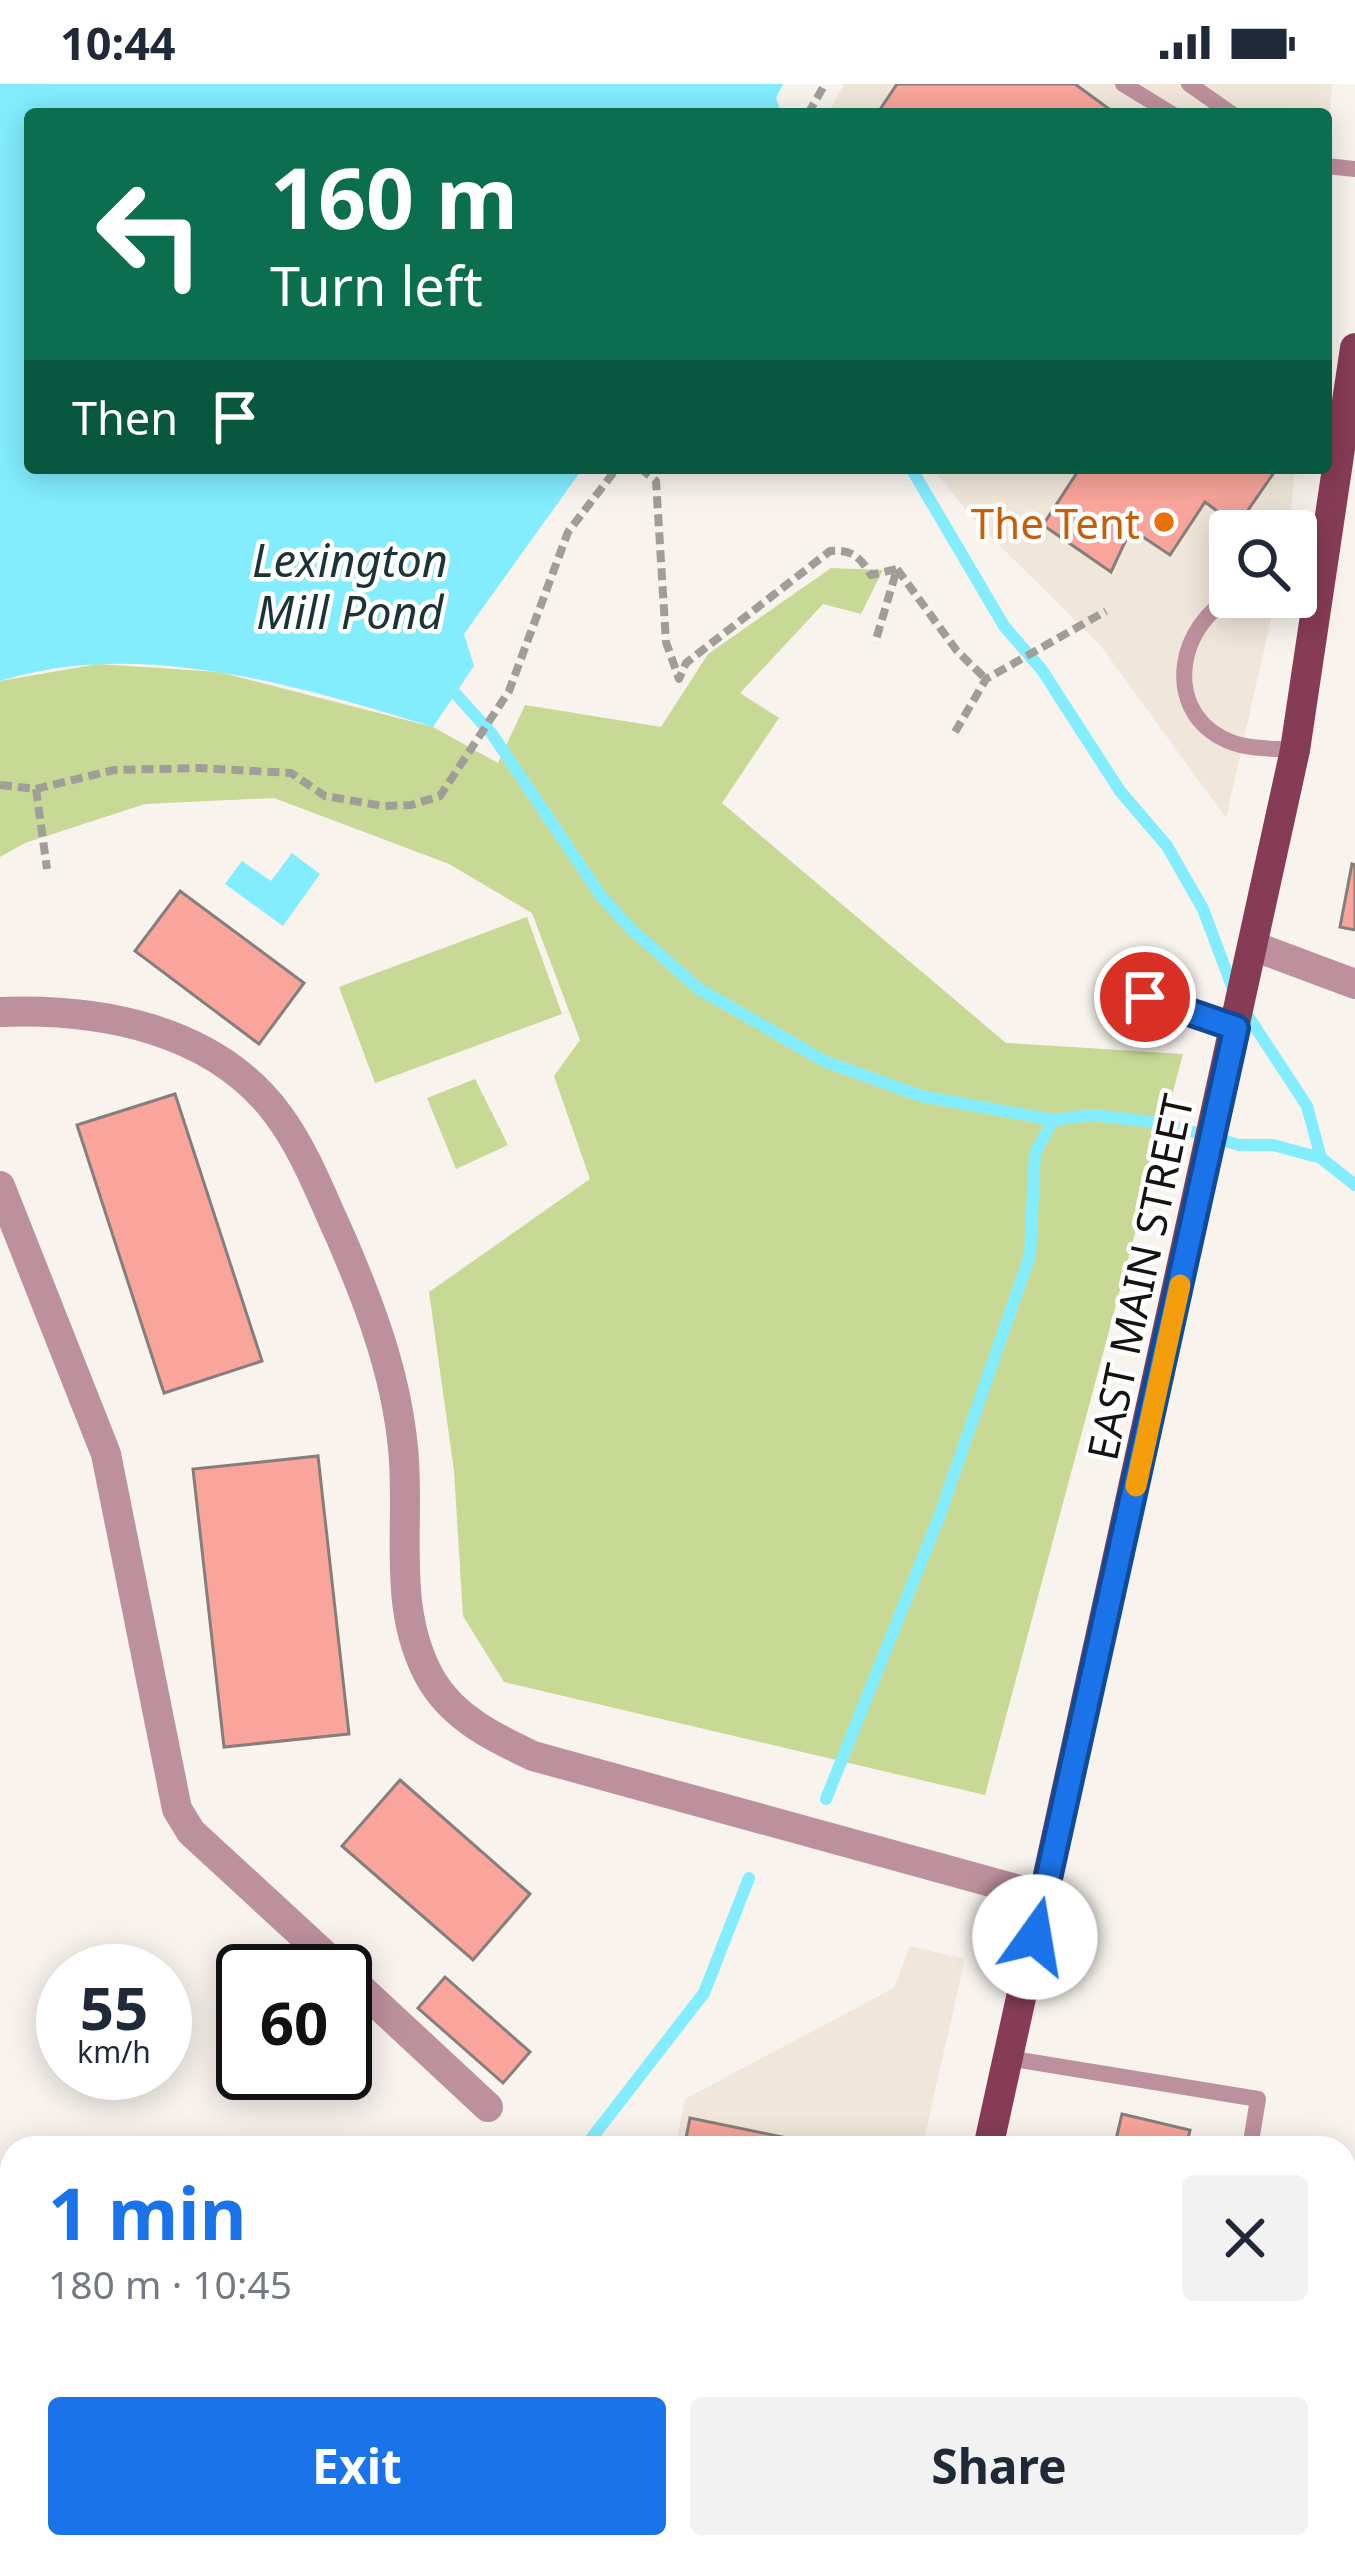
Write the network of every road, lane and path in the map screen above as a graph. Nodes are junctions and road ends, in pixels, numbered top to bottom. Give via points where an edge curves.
1 (1124, 84) edge
2 (1189, 84) edge
3 (1162, 108) edge
4 (1223, 108) edge
5 (1355, 348) edge
6 (612, 474) edge
7 (647, 474) edge
8 (897, 569) junction
9 (1317, 603) edge
10 (1320, 603) junction
11 (1106, 611) dead end
12 (1209, 613) edge
13 (875, 643) dead end
14 (986, 679) junction
15 (955, 732) dead end
16 (1294, 750) junction
17 (0, 785) edge
18 (36, 789) junction
19 (47, 868) dead end
20 (1253, 946) junction
21 (1355, 984) edge
22 (1145, 997) dead end
23 (0, 1012) edge
24 (1236, 1028) junction
25 (0, 1186) edge
26 (1045, 1897) junction
27 (312, 1944) edge
28 (372, 2000) edge
29 (1007, 2058) junction
30 (488, 2107) dead end
31 (991, 2136) edge
32 (1252, 2136) edge

1 - 3 lane
2 - 4 lane
5 - 10 main road, EAST MAIN STREET
6 - 18 path via 568,532 509,691 440,796 397,806 325,796 291,773 200,768 114,770
7 - 8 path via 656,481 666,642 679,679 686,663 830,551 846,549 871,575
8 - 13 path
8 - 14 path
9 - 10 lane
10 - 16 main road, EAST MAIN STREET
11 - 14 path
12 - 16 lane via 1186,648 1184,681 1195,718 1238,746
14 - 15 path
16 - 20 main road, EAST MAIN STREET
17 - 18 path
18 - 19 path
20 - 21 street
20 - 24 main road, EAST MAIN STREET
22 - 24 lane
23 - 26 street via 49,1010 176,1037 250,1081 279,1115 378,1331 404,1452 406,1599 433,1682 458,1713 533,1756
24 - 26 main road, EAST MAIN STREET
25 - 27 street via 106,1454 177,1809 191,1832
26 - 29 main road, EAST MAIN STREET
28 - 30 street
29 - 31 main road, EAST MAIN STREET
29 - 32 lane via 1258,2098

